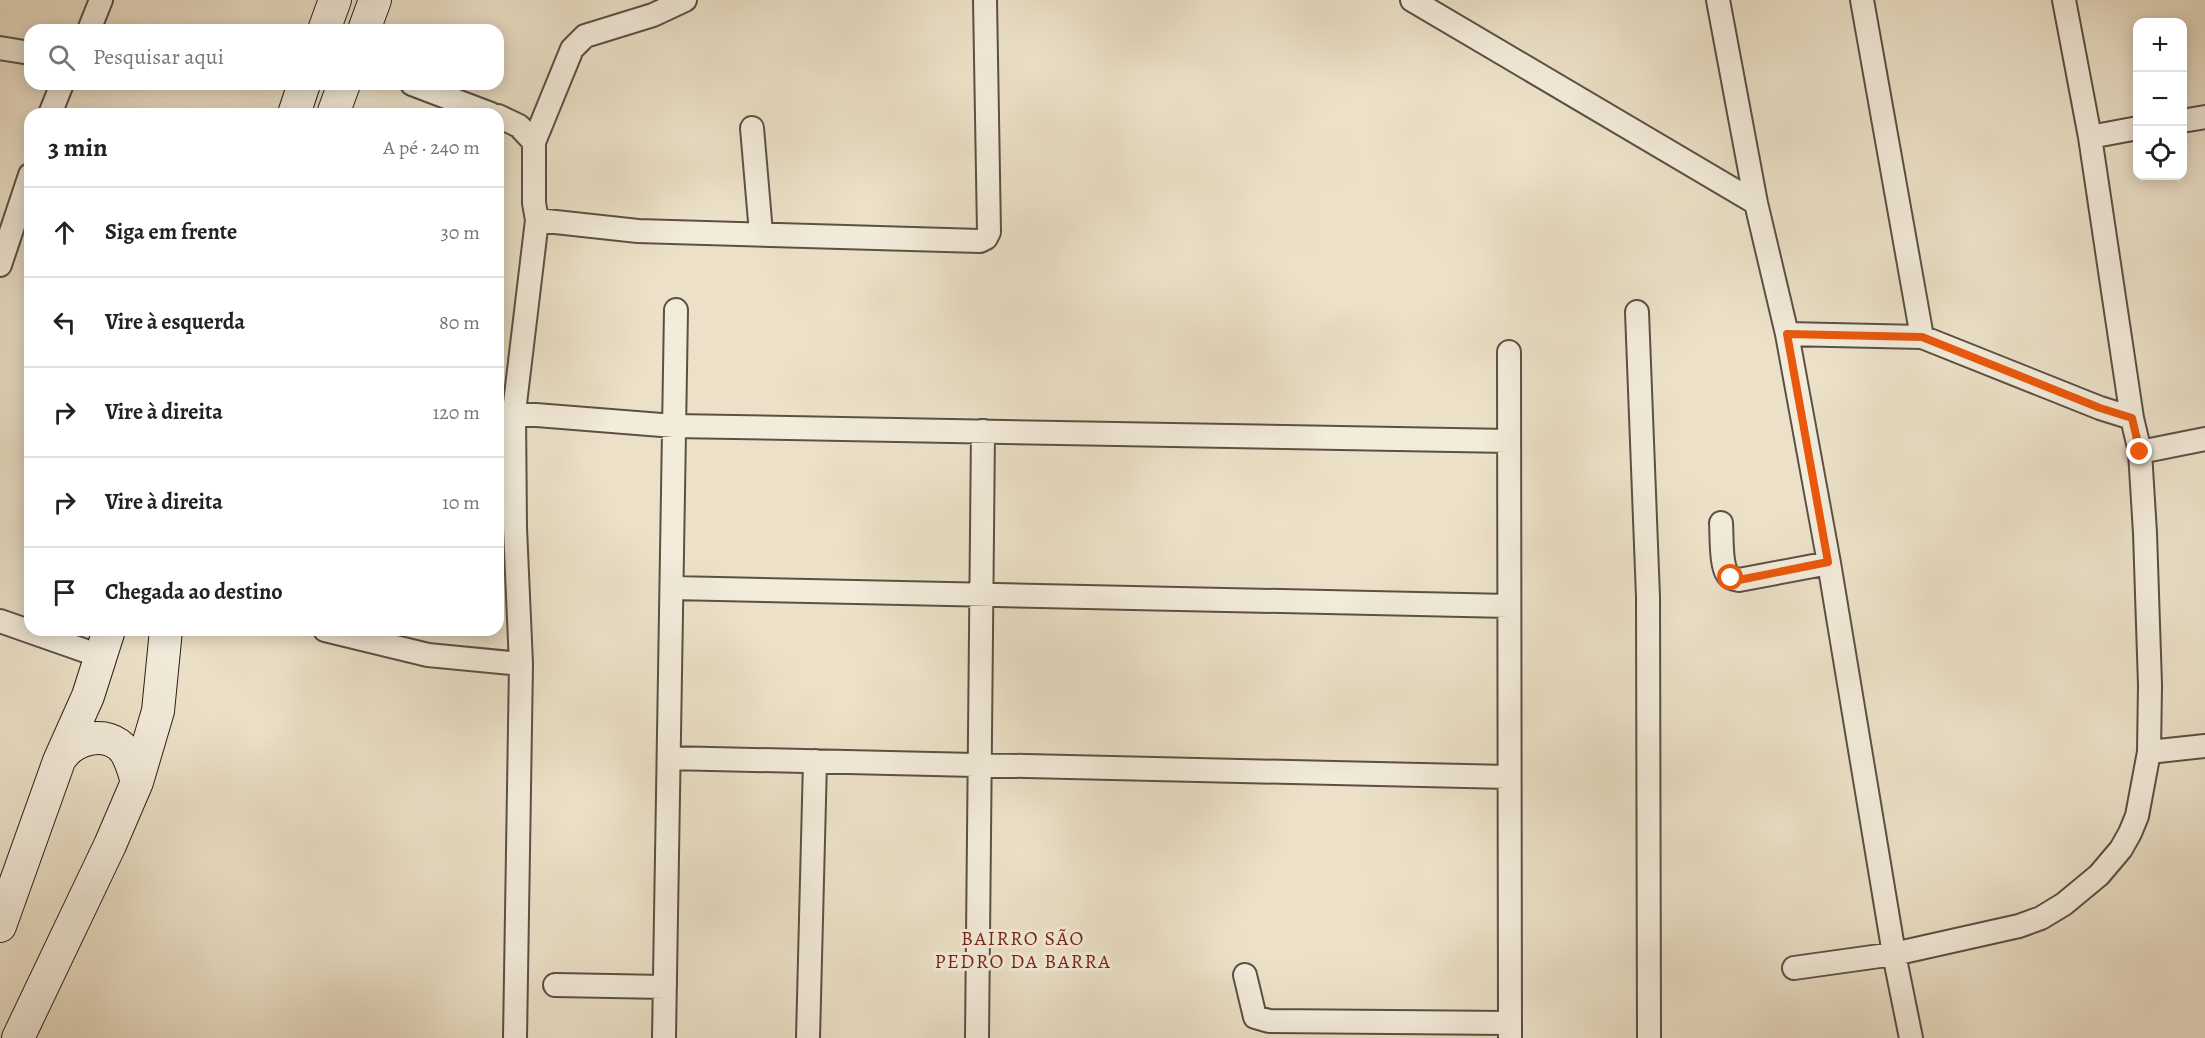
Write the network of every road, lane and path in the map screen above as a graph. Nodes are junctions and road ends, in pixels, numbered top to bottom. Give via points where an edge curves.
1 (101, 0) edge
2 (335, 0) edge
3 (375, 0) edge
4 (685, 0) edge
5 (985, 0) edge
6 (1412, 0) edge
7 (1718, 0) edge
8 (1862, 0) edge
9 (2064, 0) edge
10 (91, 24) edge
11 (326, 24) edge
12 (366, 24) edge
13 (0, 48) edge
14 (24, 52) edge
15 (60, 90) edge
16 (302, 90) edge
17 (343, 90) edge
18 (428, 90) edge
19 (52, 108) edge
20 (296, 108) edge
21 (335, 108) edge
22 (475, 108) edge
23 (2205, 117) edge
24 (504, 119) edge
25 (2187, 120) edge
26 (752, 128) dead end
27 (2133, 129) edge
28 (2090, 137) junction
29 (534, 142) junction
30 (24, 193) edge
31 (1756, 203) junction
32 (537, 220) junction
33 (761, 233) junction
34 (0, 265) edge
35 (676, 310) dead end
36 (1637, 312) dead end
37 (1787, 334) junction
38 (1922, 337) junction
39 (1509, 352) dead end
40 (506, 412) edge
41 (2132, 418) junction
42 (674, 426) junction
43 (983, 431) junction
44 (2205, 439) edge
45 (1509, 441) junction
46 (2140, 452) junction
47 (1721, 523) dead end
48 (1828, 562) junction
49 (672, 588) junction
50 (981, 594) junction
51 (1509, 606) junction
52 (0, 621) edge
53 (24, 626) edge
54 (71, 636) edge
55 (165, 636) edge
56 (350, 636) edge
57 (104, 643) edge
58 (521, 664) junction
59 (2205, 746) edge
60 (2149, 752) junction
61 (669, 758) junction
62 (59, 760) junction
63 (815, 761) junction
64 (980, 765) junction
65 (1509, 777) junction
66 (137, 782) junction
67 (0, 926) edge
68 (1894, 954) junction
69 (1794, 968) dead end
70 (1245, 975) dead end
71 (555, 985) dead end
72 (665, 987) junction
73 (1510, 1030) edge
74 (18, 1038) edge
75 (515, 1038) edge
76 (664, 1038) edge
77 (808, 1038) edge
78 (977, 1038) edge
79 (1648, 1038) edge
80 (1911, 1038) edge

1 - 10 street
2 - 11 main road
3 - 12 main road
4 - 29 street via 653,15 585,36 578,42
5 - 33 street via 989,232 986,238 980,241
6 - 31 street
7 - 31 street
8 - 38 street
9 - 28 street
13 - 14 street
15 - 19 street
16 - 20 main road
17 - 21 main road
18 - 22 street
23 - 25 street
24 - 29 street via 519,126
26 - 33 street
27 - 28 street
28 - 41 street
29 - 32 street
30 - 34 street
31 - 37 street
32 - 33 street via 638,231
32 - 40 street
35 - 42 street
36 - 79 street via 1648,597
37 - 38 street
37 - 48 street
38 - 41 street
39 - 45 street
40 - 42 street
40 - 58 street
41 - 46 street
42 - 43 street
42 - 49 street
43 - 45 street
43 - 50 street
44 - 46 street
45 - 51 street
46 - 60 street via 2148,613
47 - 48 street via 1724,568 1731,578 1739,580
48 - 68 street
49 - 50 street
49 - 61 street
50 - 51 street
50 - 64 street
51 - 65 street
52 - 53 street
54 - 57 street
55 - 66 main road via 158,711
56 - 58 street via 428,655
57 - 62 main road via 88,696
58 - 75 street
59 - 60 street
60 - 68 street via 2130,833 2099,875 2064,904 2019,926
61 - 63 street
61 - 72 street
62 - 66 main road via 82,740 107,740 124,751
62 - 67 main road
63 - 64 street
63 - 77 street
64 - 65 street
64 - 78 street
65 - 73 street
66 - 74 main road
68 - 69 street
68 - 80 street
70 - 73 street via 1255,1017 1269,1021
71 - 72 street
72 - 76 street

